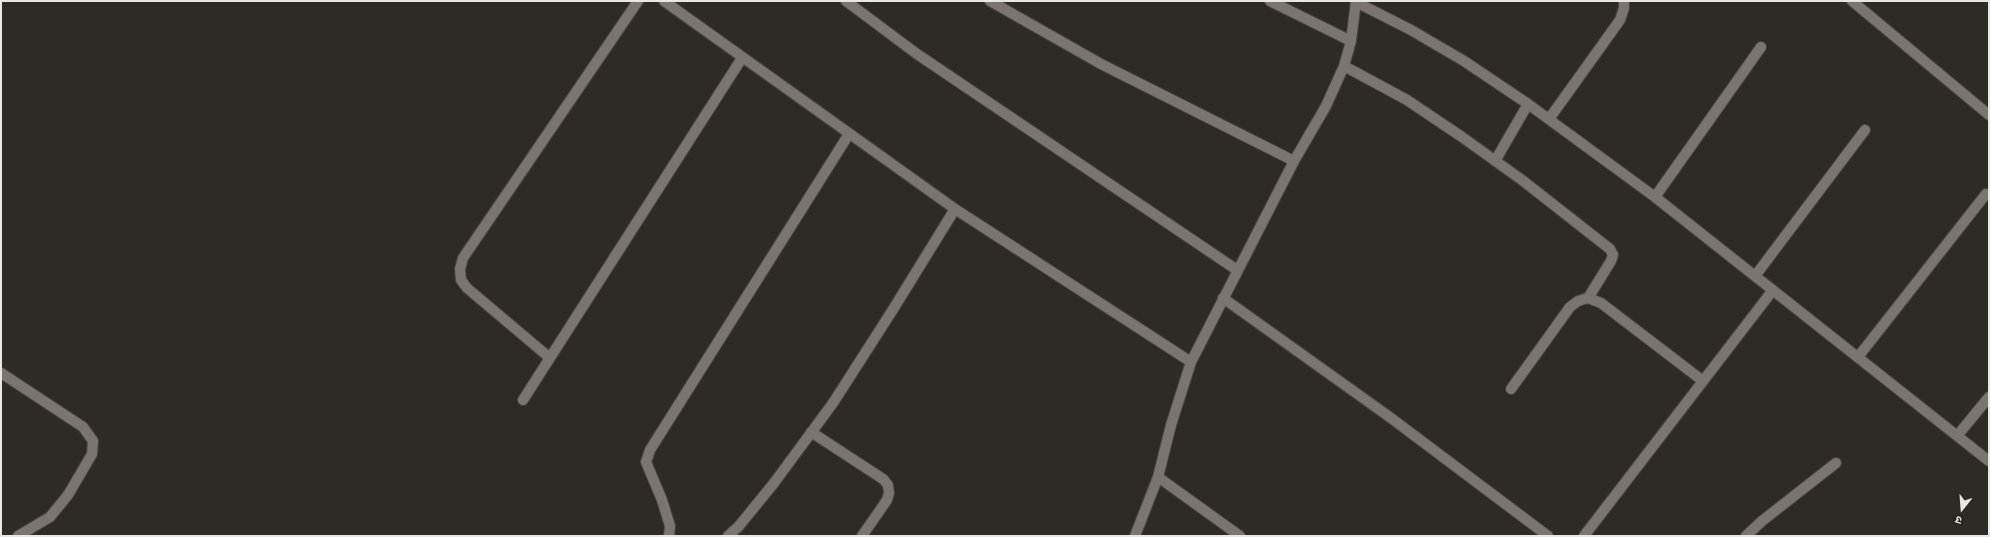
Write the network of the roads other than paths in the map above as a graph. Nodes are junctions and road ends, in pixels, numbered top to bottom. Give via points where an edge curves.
1 (638, 1) edge
2 (664, 1) edge
3 (846, 1) edge
4 (990, 1) edge
5 (1270, 1) edge
6 (1356, 1) edge
7 (1624, 1) edge
8 (1852, 1) edge
9 (1351, 41) junction
10 (1761, 47) dead end
11 (742, 58) junction
12 (1344, 66) junction
13 (1528, 104) junction
14 (1989, 116) edge
15 (1549, 119) junction
16 (1865, 130) dead end
17 (849, 134) junction
18 (1294, 161) junction
19 (1495, 161) junction
20 (1986, 194) dead end
21 (1655, 197) junction
22 (955, 210) junction
23 (1237, 270) junction
24 (1755, 276) junction
25 (1773, 290) junction
26 (1223, 298) junction
27 (1588, 298) junction
28 (1858, 357) junction
29 (550, 358) junction
30 (1191, 362) junction
31 (1, 373) edge
32 (1703, 381) junction
33 (1511, 389) dead end
34 (1989, 397) edge
35 (523, 400) dead end
36 (811, 432) junction
37 (1957, 436) junction
38 (1989, 461) edge
39 (1836, 463) dead end
40 (1158, 477) junction
41 (18, 536) edge
42 (669, 536) edge
43 (728, 536) edge
44 (862, 536) edge
45 (1135, 536) edge
46 (1240, 536) edge
47 (1548, 536) edge
48 (1584, 536) edge
49 (1746, 536) edge

1 - 29 street via 463,258 460,269 461,280 467,288
2 - 11 street
3 - 23 street via 916,54
4 - 18 street via 1101,64
5 - 9 street
6 - 9 street
6 - 13 street via 1464,61
7 - 15 street via 1620,20
8 - 14 street
9 - 12 street
10 - 21 street
11 - 17 street
11 - 29 street
12 - 18 street via 1326,106
12 - 19 street via 1407,100
13 - 15 street
13 - 19 street
15 - 21 street
16 - 24 street
17 - 22 street
17 - 42 street via 650,450 646,462 662,500 670,526
18 - 23 street
19 - 27 street via 1610,248 1613,255 1611,261
20 - 28 street
21 - 24 street
22 - 30 street
22 - 36 street via 833,403
23 - 26 street
24 - 25 street
25 - 28 street
25 - 32 street
26 - 30 street
26 - 47 street via 1397,422
27 - 32 street via 1601,303
27 - 33 street via 1570,307
28 - 37 street
29 - 35 street
30 - 40 street via 1170,425
31 - 41 street via 83,428 93,441 92,454 68,496 50,517
32 - 48 street
34 - 37 street
36 - 43 street via 774,483
36 - 44 street via 883,479 888,486 887,500
37 - 38 street
39 - 49 street
40 - 45 street
40 - 46 street

